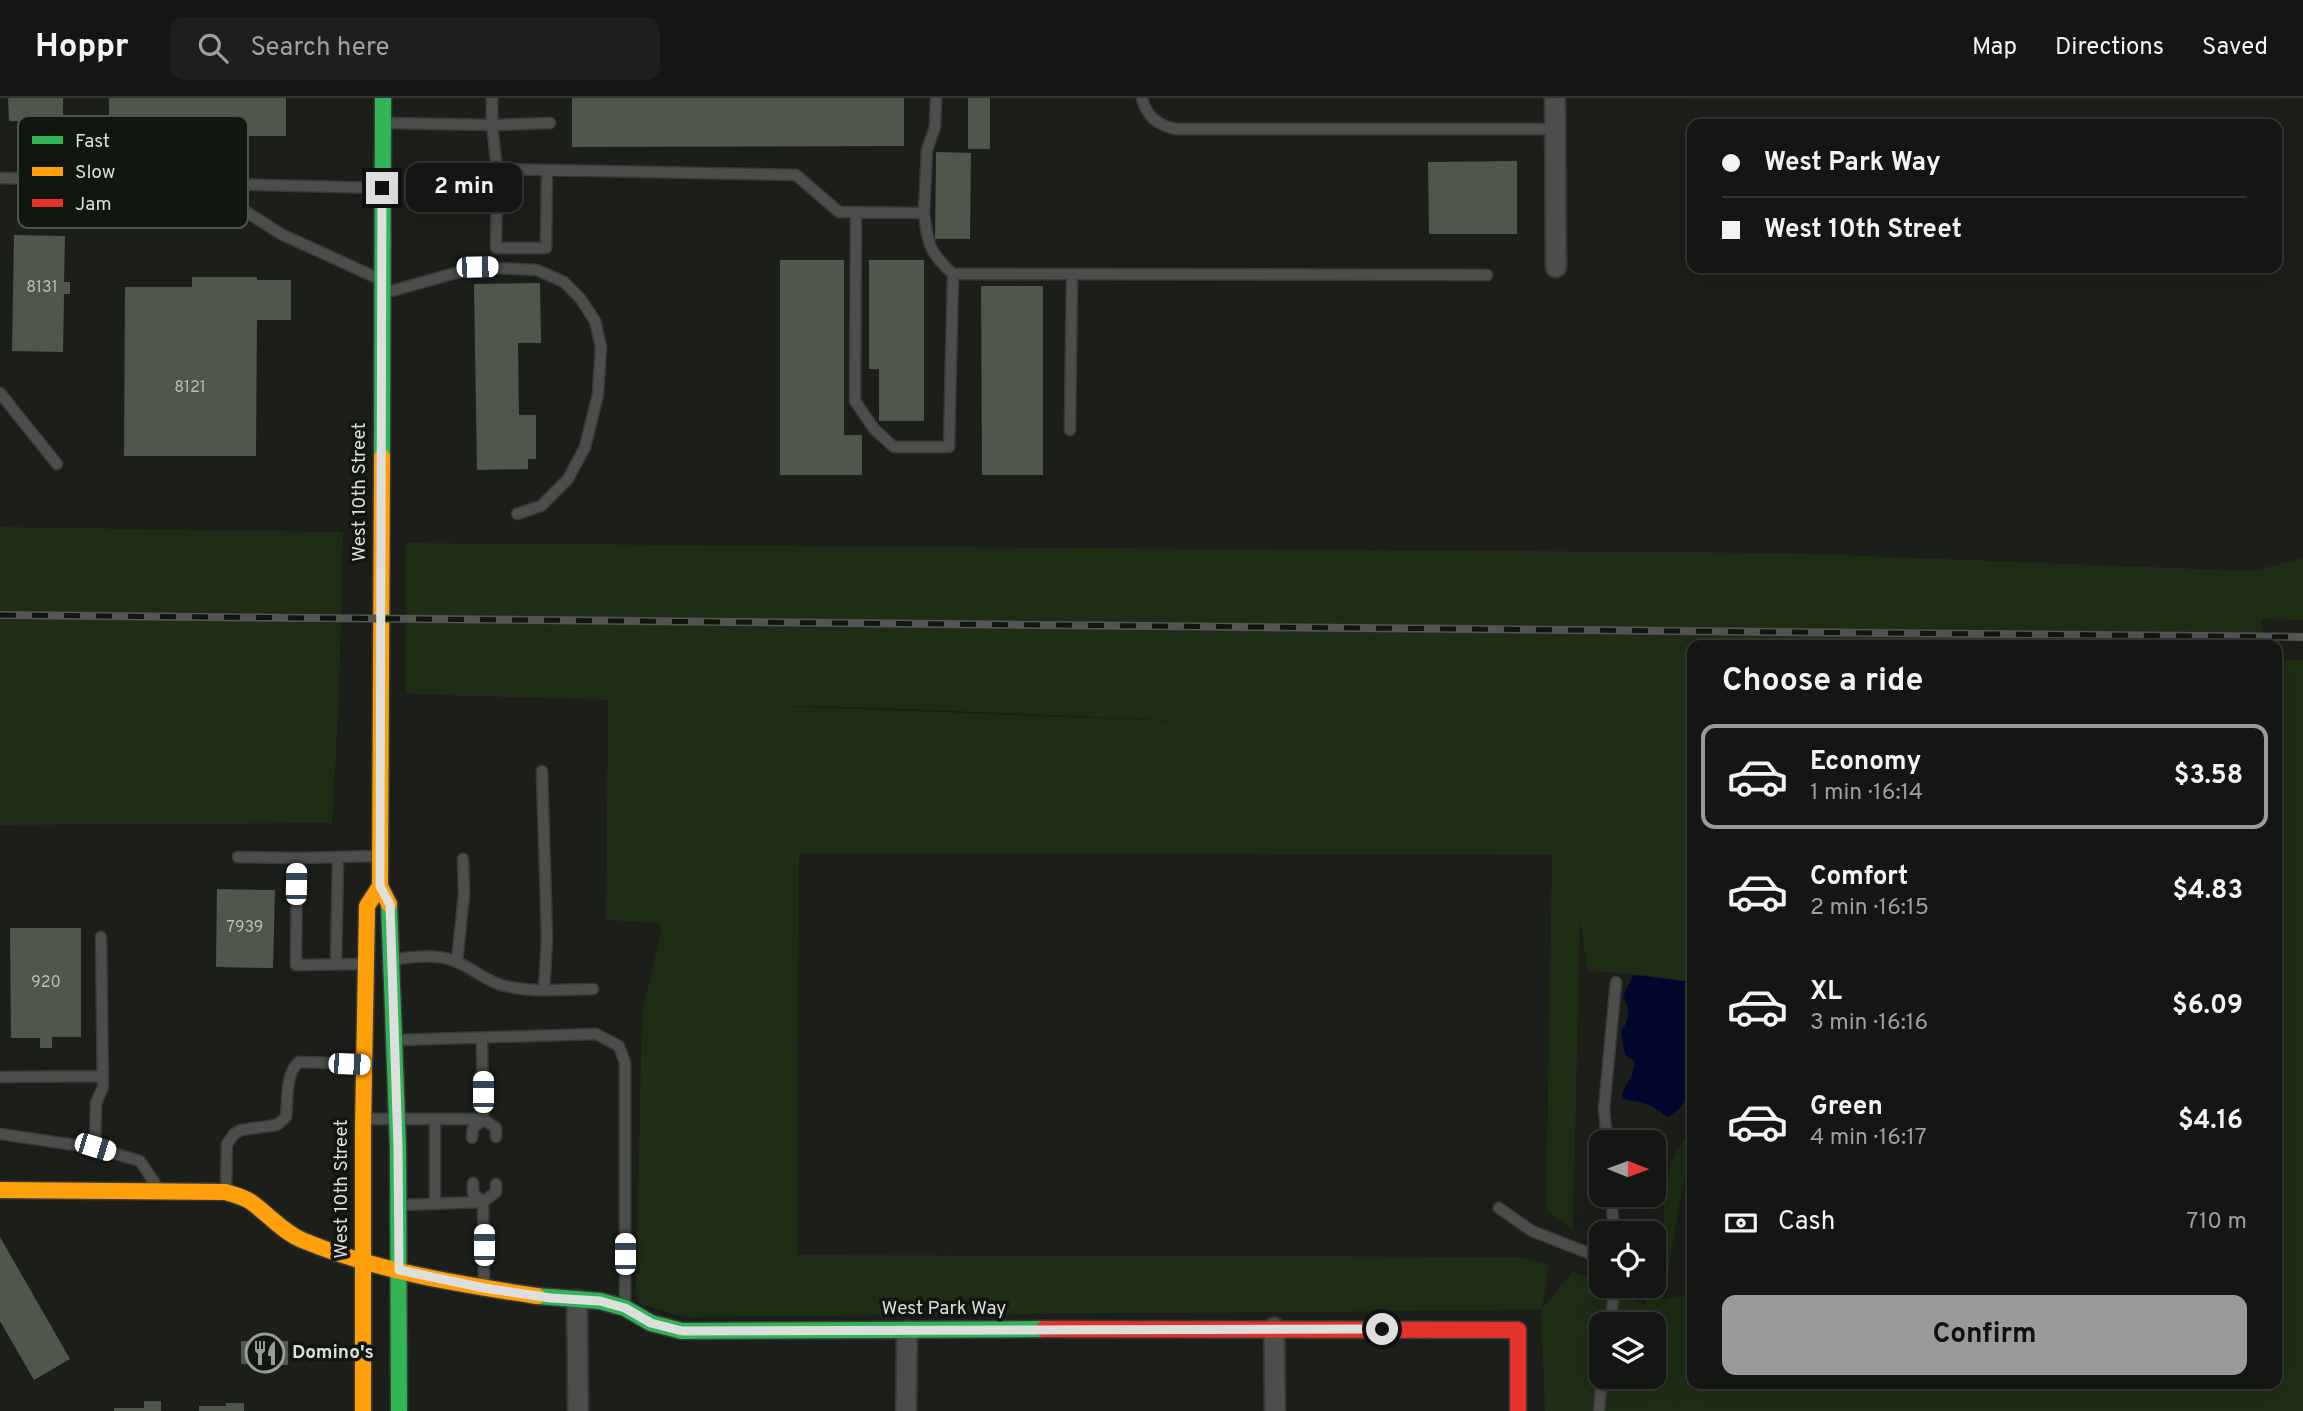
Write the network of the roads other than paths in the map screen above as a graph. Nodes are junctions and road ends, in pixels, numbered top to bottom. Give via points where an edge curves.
1 (383, 98) edge
2 (492, 98) edge
3 (936, 98) edge
4 (1143, 98) edge
5 (1555, 98) edge
6 (383, 123) junction
7 (550, 123) dead end
8 (492, 125) junction
9 (1555, 129) junction
10 (497, 169) junction
11 (547, 170) junction
12 (0, 178) edge
13 (18, 179) edge
14 (248, 186) edge
15 (382, 188) junction
16 (856, 212) junction
17 (248, 213) edge
18 (924, 213) junction
19 (1556, 267) dead end
20 (953, 274) junction
21 (1073, 274) junction
22 (1487, 275) dead end
23 (381, 287) junction
24 (0, 393) edge
25 (1070, 430) dead end
26 (57, 464) dead end
27 (517, 514) dead end
28 (542, 771) dead end
29 (380, 856) junction
30 (238, 857) dead end
31 (338, 857) junction
32 (297, 858) junction
33 (463, 859) dead end
34 (380, 886) junction
35 (296, 909) junction
36 (308, 910) dead end
37 (101, 937) dead end
38 (296, 937) junction
39 (307, 937) dead end
40 (392, 959) junction
41 (457, 962) junction
42 (336, 964) junction
43 (366, 964) junction
44 (1616, 982) dead end
45 (544, 989) junction
46 (593, 989) dead end
47 (482, 1038) junction
48 (395, 1040) junction
49 (365, 1064) junction
50 (103, 1076) junction
51 (0, 1077) edge
52 (364, 1119) junction
53 (397, 1119) junction
54 (483, 1119) junction
55 (435, 1120) junction
56 (1606, 1130) edge
57 (0, 1134) edge
58 (496, 1137) dead end
59 (472, 1138) dead end
60 (95, 1147) junction
61 (472, 1184) dead end
62 (496, 1184) dead end
63 (0, 1190) edge
64 (161, 1191) junction
65 (226, 1192) junction
66 (483, 1202) junction
67 (435, 1204) junction
68 (399, 1205) junction
69 (1499, 1208) dead end
70 (1589, 1253) edge
71 (363, 1259) junction
72 (399, 1270) junction
73 (484, 1288) junction
74 (577, 1300) junction
75 (625, 1308) junction
76 (1274, 1328) junction
77 (907, 1331) junction
78 (1601, 1389) edge
79 (363, 1411) edge
80 (399, 1411) edge
81 (578, 1411) edge
82 (906, 1411) edge
83 (1275, 1411) edge
84 (1518, 1411) edge
85 (1599, 1411) edge

1 - 6 main road, West 10th Street
2 - 8 lane
3 - 18 lane via 935,127 927,150
4 - 9 lane via 1155,120 1176,129
5 - 9 street
6 - 8 lane
6 - 15 main road, West 10th Street
7 - 8 lane
8 - 10 lane
9 - 19 street
10 - 11 lane
10 - 11 lane via 496,248 546,248
11 - 16 lane via 796,175 839,212
12 - 13 lane
14 - 15 lane
15 - 23 main road, West 10th Street
16 - 18 lane
16 - 20 lane via 855,401 874,429 894,447 949,447
17 - 23 lane
18 - 20 lane via 928,243
20 - 21 lane
21 - 22 lane
21 - 25 lane
23 - 27 lane via 477,267 537,270 564,282 595,321 601,348 598,394 584,447 568,479 541,506
23 - 29 main road, West 10th Street
24 - 26 lane
28 - 45 lane
29 - 31 lane
29 - 34 main road, West 10th Street
30 - 32 lane
31 - 32 lane
31 - 42 lane via 332,911
32 - 35 lane
33 - 41 lane
34 - 40 main road, West 10th Street via 390,905
34 - 43 main road, West 10th Street via 367,906
35 - 36 lane
35 - 38 lane
37 - 50 lane
38 - 39 lane
38 - 42 lane via 296,965
40 - 41 lane via 428,957
40 - 43 lane
40 - 48 main road, West 10th Street
41 - 45 lane via 507,987
42 - 43 lane
43 - 49 main road, West 10th Street
44 - 56 lane
45 - 46 lane
47 - 48 lane
47 - 54 lane
47 - 75 lane via 596,1034 619,1046 625,1063
48 - 53 main road, West 10th Street
49 - 52 main road, West 10th Street
49 - 65 lane via 299,1062 294,1066 286,1117 277,1125 242,1130 227,1144
50 - 51 lane
50 - 60 lane via 96,1103
52 - 53 lane
52 - 71 main road, West 10th Street
53 - 55 lane
53 - 68 main road, West 10th Street
54 - 55 lane
54 - 58 lane via 496,1128
54 - 59 lane via 472,1128
55 - 67 lane
57 - 60 lane
60 - 64 lane via 140,1161
61 - 66 lane via 473,1193
62 - 66 lane via 496,1192
63 - 64 main road
64 - 65 main road
65 - 71 main road, West Park Way via 248,1200 299,1239
66 - 67 lane
66 - 73 lane
67 - 68 lane
68 - 72 main road, West 10th Street
69 - 70 lane via 1532,1231
71 - 72 main road, West Park Way
71 - 79 main road, West 10th Street
72 - 73 main road, West Park Way
72 - 80 main road, West 10th Street
73 - 74 main road, West Park Way
74 - 75 main road, West Park Way
74 - 81 street
75 - 77 main road, West Park Way via 651,1323 682,1331
76 - 77 main road, West Park Way
76 - 83 street
76 - 84 main road, West Park Way via 1518,1330
77 - 82 street
78 - 85 lane

